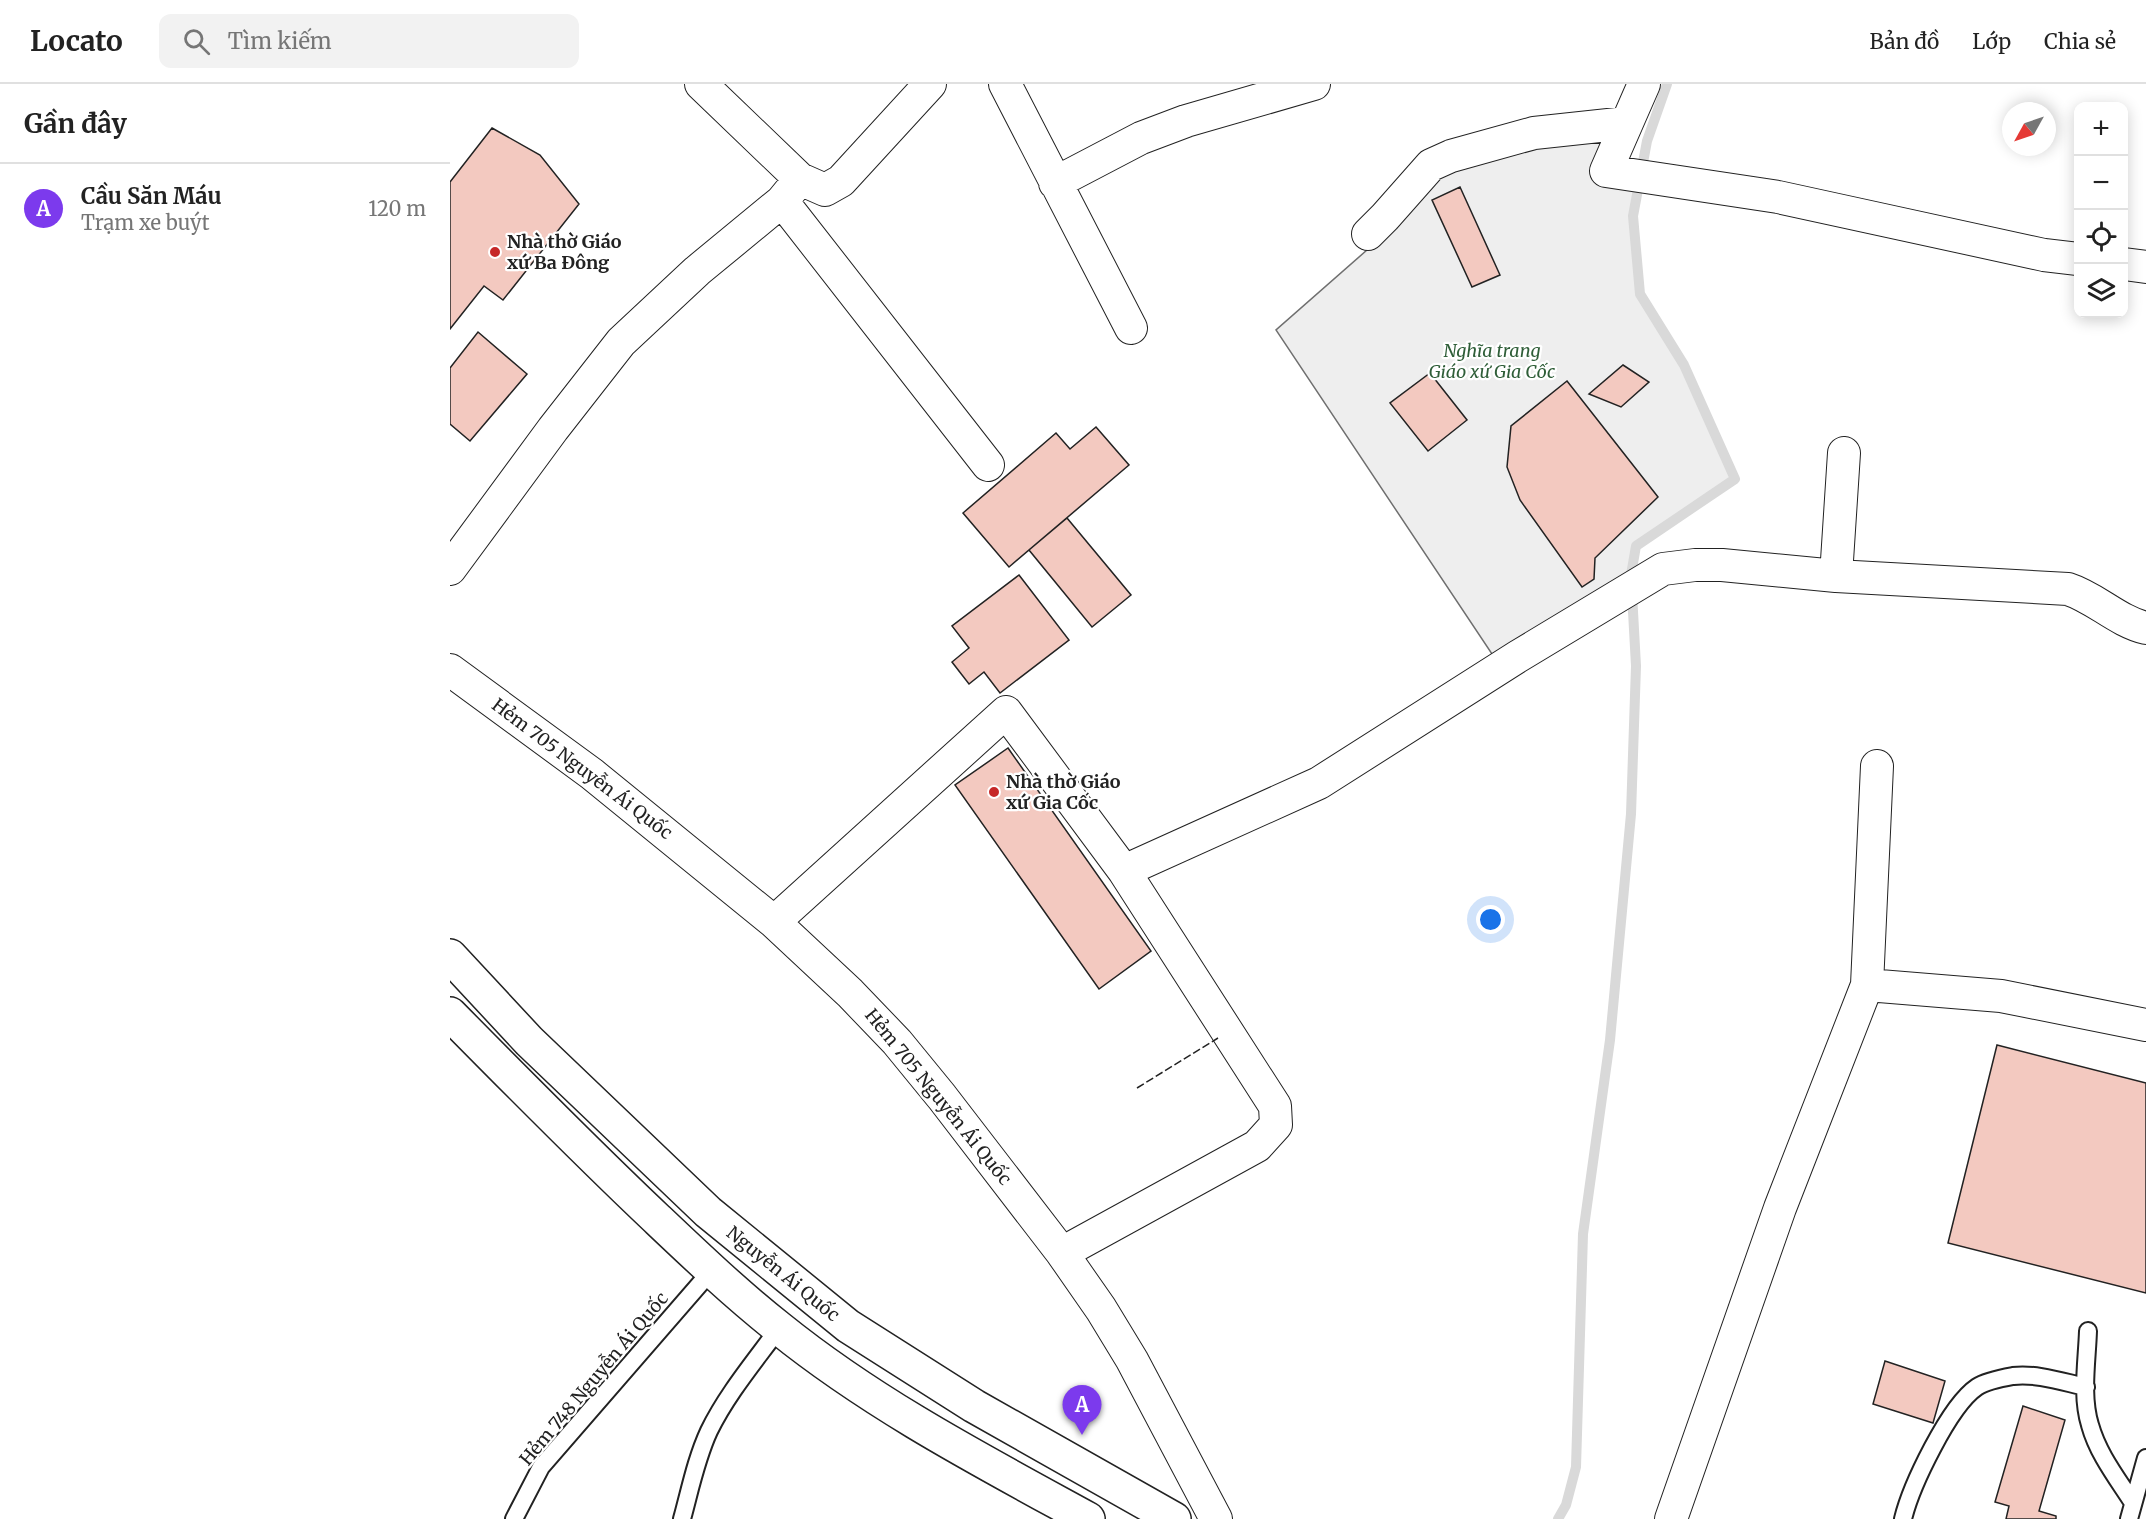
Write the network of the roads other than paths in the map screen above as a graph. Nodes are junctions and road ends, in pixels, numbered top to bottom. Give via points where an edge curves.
1 (701, 84) edge
2 (930, 84) edge
3 (1005, 84) edge
4 (1314, 84) edge
5 (1644, 84) edge
6 (1627, 123) junction
7 (1055, 183) junction
8 (791, 190) junction
9 (1368, 234) dead end
10 (2074, 258) edge
11 (2128, 265) edge
12 (2146, 267) edge
13 (1131, 327) dead end
14 (1844, 453) dead end
15 (988, 465) dead end
16 (450, 569) edge
17 (1836, 576) junction
18 (2146, 628) edge
19 (450, 670) edge
20 (1877, 766) dead end
21 (1124, 871) junction
22 (774, 922) junction
23 (450, 956) edge
24 (1867, 985) junction
25 (450, 1014) edge
26 (2146, 1025) edge
27 (1062, 1253) junction
28 (712, 1270) junction
29 (779, 1328) junction
30 (2088, 1331) dead end
31 (2086, 1387) junction
32 (2146, 1458) edge
33 (2131, 1511) edge
34 (514, 1519) edge
35 (682, 1519) edge
36 (1088, 1519) edge
37 (1174, 1519) edge
38 (1216, 1519) edge
39 (1671, 1519) edge
40 (1903, 1519) edge

1 - 8 street
2 - 8 street via 842,181 825,190
3 - 7 street
4 - 7 street via 1164,129
5 - 6 street
6 - 9 street via 1534,133 1451,156 1431,165
6 - 10 street via 1606,171 1778,197
7 - 13 street
8 - 15 street
8 - 16 street via 621,342
11 - 12 street
14 - 17 street
17 - 18 street via 2068,590
17 - 21 street via 1722,565 1663,569 1319,783
19 - 22 street, Hẻm 705 Nguyễn Ái Quốc via 592,774
20 - 24 street
21 - 22 street via 1006,712
21 - 27 street via 1275,1106 1276,1125 1257,1146
22 - 27 street, Hẻm 705 Nguyễn Ái Quốc via 897,1042
23 - 37 main road, Nguyễn Ái Quốc via 529,1041 708,1212 848,1326 974,1406
24 - 26 street via 2001,996
24 - 39 street via 1780,1208
25 - 28 main road via 585,1151
27 - 38 street, Hẻm 705 Nguyễn Ái Quốc via 1132,1360
28 - 29 main road
28 - 34 lane, Hẻm 748 Nguyễn Ái Quốc via 541,1467
29 - 35 lane via 709,1432
29 - 36 main road via 843,1376 915,1421
30 - 31 lane
31 - 33 lane via 2089,1424
31 - 40 lane via 2034,1376 2014,1376 1977,1387 1934,1443
32 - 33 lane

